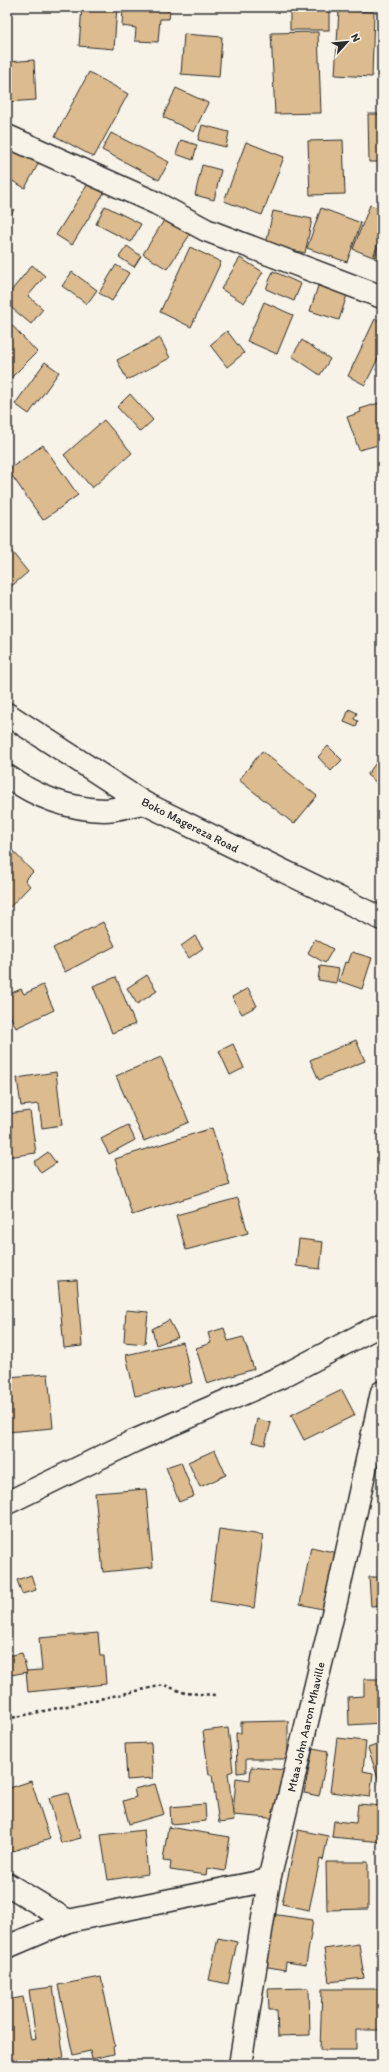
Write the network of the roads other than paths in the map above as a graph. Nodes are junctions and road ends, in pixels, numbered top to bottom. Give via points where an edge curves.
1 (7, 136) edge
2 (382, 297) edge
3 (7, 714) edge
4 (7, 776) edge
5 (144, 803) junction
6 (382, 919) edge
7 (382, 1324) edge
8 (382, 1392) edge
9 (7, 1503) edge
10 (269, 1880) junction
11 (7, 1884) edge
12 (68, 1921) junction
13 (7, 1947) edge
14 (240, 2065) edge

1 - 2 street via 156,204 206,230
3 - 5 street, Boko Magereza Road
4 - 5 street via 26,789 70,806 106,810
5 - 6 street, Boko Magereza Road
7 - 9 street via 281,1377 134,1441
8 - 10 street, Mtaa John Aaron Mhaville via 337,1597
10 - 12 street
10 - 14 street, Mtaa John Aaron Mhaville
11 - 12 street
12 - 13 street

